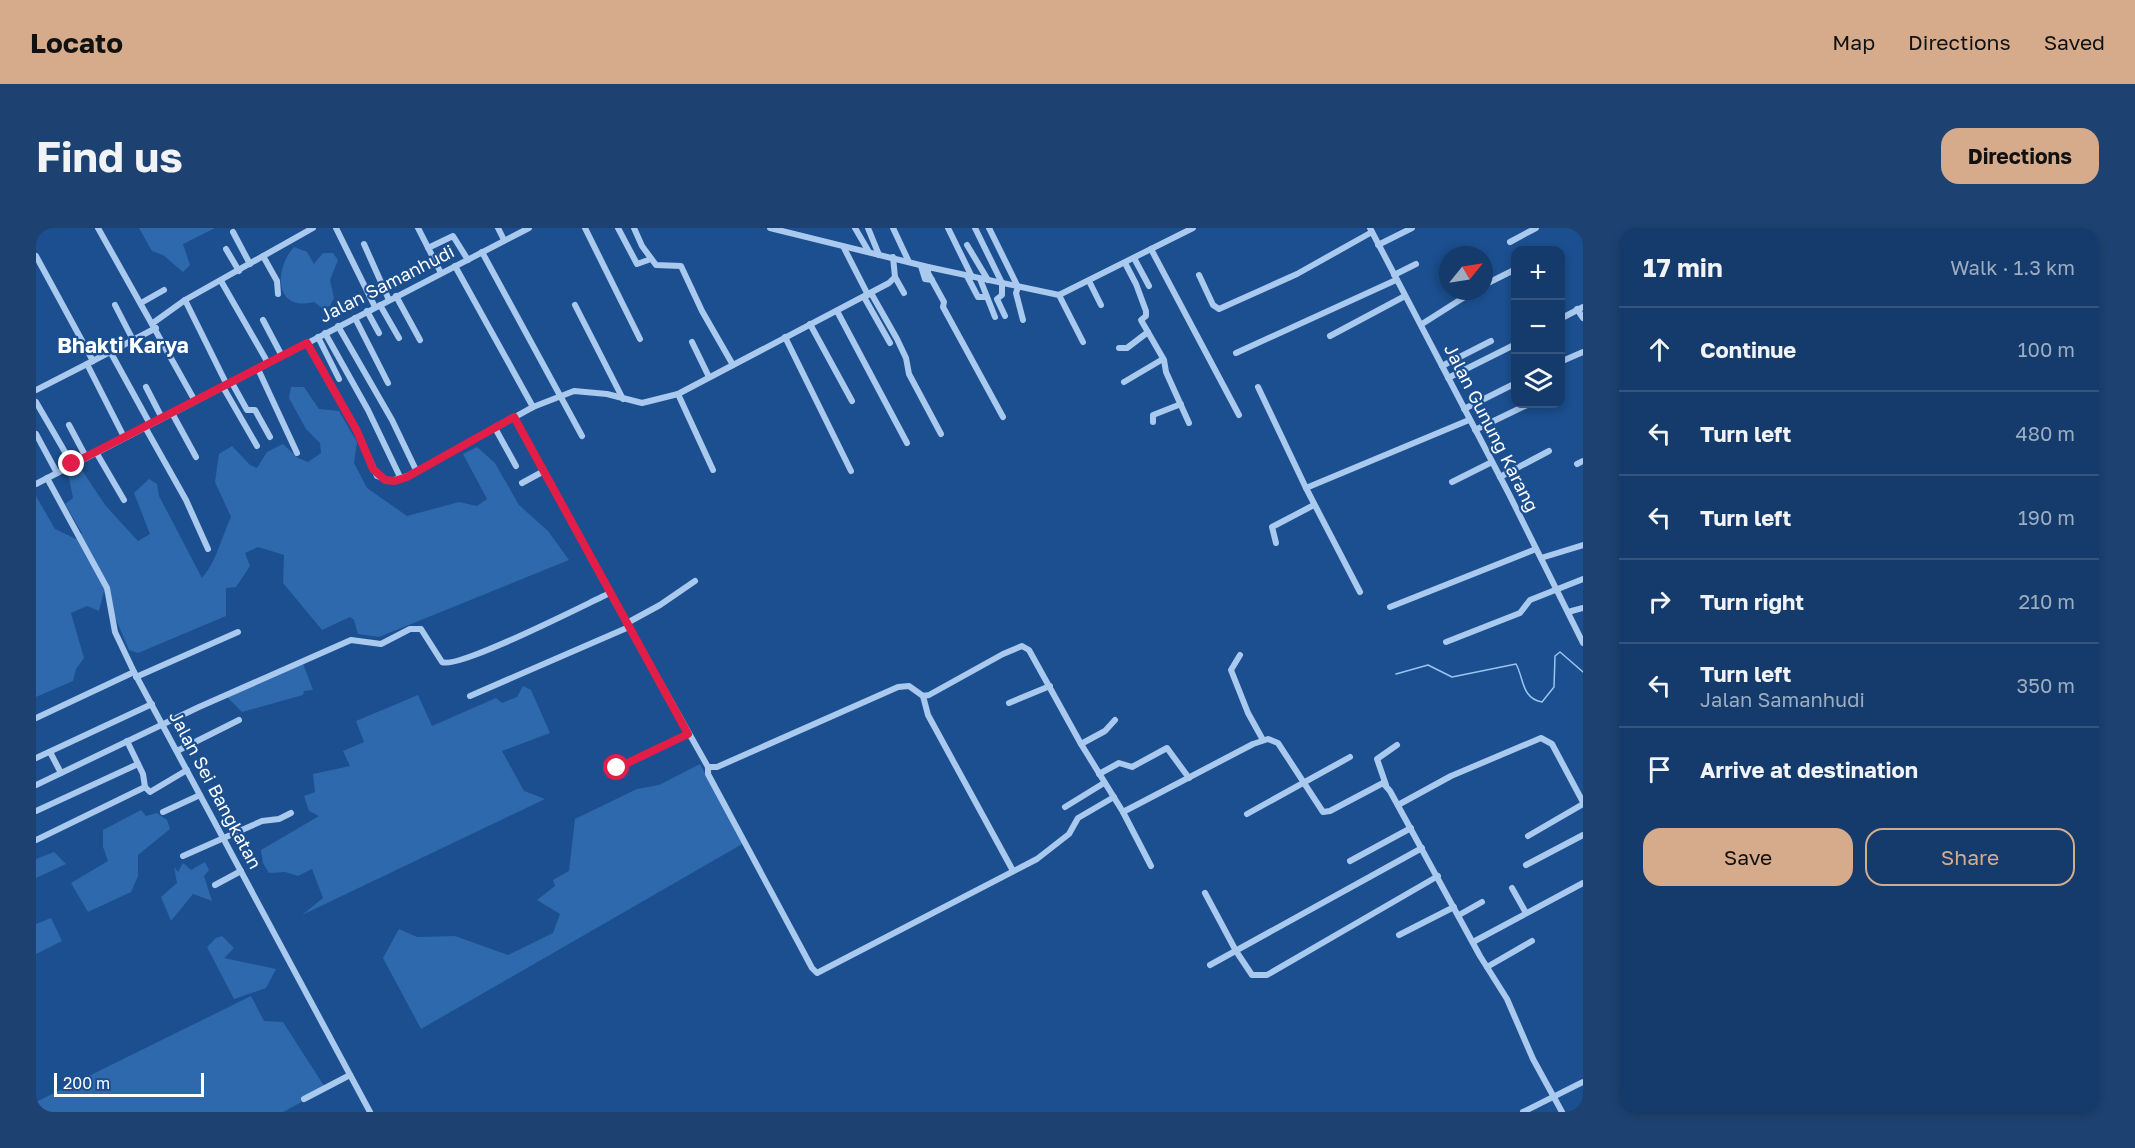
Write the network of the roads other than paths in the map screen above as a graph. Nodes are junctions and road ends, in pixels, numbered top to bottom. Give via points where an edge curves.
1 (98, 228) edge
2 (313, 228) edge
3 (336, 228) edge
4 (418, 228) edge
5 (498, 228) edge
6 (528, 228) edge
7 (585, 228) edge
8 (618, 228) edge
9 (634, 228) edge
10 (770, 228) edge
11 (803, 228) edge
12 (855, 228) edge
13 (868, 228) edge
14 (893, 228) edge
15 (948, 228) edge
16 (975, 228) edge
17 (989, 228) edge
18 (1193, 228) edge
19 (1412, 228) edge
20 (1536, 228) edge
21 (1371, 230) edge
22 (233, 232) dead end
23 (807, 237) junction
24 (504, 240) junction
25 (1510, 242) dead end
26 (364, 244) dead end
27 (967, 245) dead end
28 (1378, 245) junction
29 (428, 248) junction
30 (844, 248) junction
31 (226, 249) dead end
32 (1151, 249) junction
33 (482, 252) junction
34 (869, 252) junction
35 (879, 255) junction
36 (36, 256) edge
37 (263, 256) junction
38 (892, 257) junction
39 (1134, 258) junction
40 (651, 259) junction
41 (468, 260) junction
42 (909, 262) junction
43 (1125, 263) junction
44 (250, 264) junction
45 (1416, 264) dead end
46 (455, 266) junction
47 (925, 267) junction
48 (239, 271) junction
49 (1511, 271) edge
50 (441, 273) junction
51 (1199, 275) dead end
52 (895, 277) junction
53 (970, 277) junction
54 (1395, 277) junction
55 (980, 279) junction
56 (221, 280) junction
57 (988, 280) junction
58 (1493, 280) edge
59 (1089, 281) junction
60 (1002, 283) junction
61 (1149, 286) dead end
62 (1018, 287) junction
63 (164, 290) dead end
64 (904, 293) dead end
65 (278, 294) dead end
66 (868, 295) junction
67 (1059, 295) junction
68 (1405, 296) junction
69 (986, 297) junction
70 (392, 298) junction
71 (185, 300) junction
72 (1460, 300) edge
73 (141, 303) junction
74 (115, 305) dead end
75 (575, 305) dead end
76 (1101, 305) dead end
77 (377, 306) junction
78 (1580, 308) edge
79 (367, 311) junction
80 (837, 311) junction
81 (1005, 316) dead end
82 (1565, 316) edge
83 (994, 317) dead end
84 (355, 318) junction
85 (1583, 318) edge
86 (263, 320) dead end
87 (1023, 320) dead end
88 (810, 324) junction
89 (1422, 324) junction
90 (155, 325) junction
91 (338, 326) junction
92 (1148, 332) junction
93 (326, 333) junction
94 (380, 333) dead end
95 (1330, 336) dead end
96 (318, 337) junction
97 (785, 337) junction
98 (399, 338) dead end
99 (640, 339) dead end
100 (133, 340) junction
101 (420, 340) dead end
102 (1491, 340) dead end
103 (692, 342) dead end
104 (890, 342) dead end
105 (1083, 342) dead end
106 (307, 343) junction
107 (1511, 346) edge
108 (1119, 348) dead end
109 (1583, 352) edge
110 (111, 353) junction
111 (1236, 353) dead end
112 (282, 356) junction
113 (1163, 359) junction
114 (1565, 360) edge
115 (90, 362) junction
116 (268, 363) junction
117 (733, 364) junction
118 (1442, 366) junction
119 (258, 369) junction
120 (709, 377) junction
121 (1448, 378) junction
122 (339, 379) dead end
123 (1124, 382) dead end
124 (388, 383) dead end
125 (227, 385) junction
126 (1511, 385) edge
127 (146, 387) dead end
128 (1258, 387) dead end
129 (36, 390) edge
130 (678, 394) junction
131 (560, 396) junction
132 (623, 399) junction
133 (195, 401) junction
134 (852, 401) dead end
135 (36, 402) edge
136 (1181, 404) junction
137 (533, 407) junction
138 (1521, 408) edge
139 (1464, 409) junction
140 (172, 413) junction
141 (1239, 415) dead end
142 (514, 417) junction
143 (1003, 417) dead end
144 (162, 418) junction
145 (1469, 420) junction
146 (1152, 422) dead end
147 (1189, 423) dead end
148 (69, 425) dead end
149 (147, 426) junction
150 (495, 428) junction
151 (1475, 430) junction
152 (36, 434) edge
153 (941, 434) dead end
154 (582, 436) dead end
155 (124, 437) junction
156 (270, 437) dead end
157 (907, 443) dead end
158 (257, 446) dead end
159 (1549, 451) dead end
160 (96, 452) junction
161 (297, 453) dead end
162 (196, 457) dead end
163 (86, 458) junction
164 (1492, 462) junction
165 (72, 464) junction
166 (516, 466) dead end
167 (416, 470) junction
168 (713, 470) dead end
169 (544, 471) junction
170 (851, 471) dead end
171 (57, 473) junction
172 (1500, 477) junction
173 (47, 478) junction
174 (402, 479) junction
175 (1452, 482) dead end
176 (522, 483) dead end
177 (36, 484) edge
178 (1306, 488) junction
179 (124, 500) dead end
180 (1314, 505) junction
181 (1276, 543) dead end
182 (1583, 545) edge
183 (208, 549) dead end
184 (1536, 549) junction
185 (1541, 558) junction
186 (1583, 579) edge
187 (695, 580) dead end
188 (1557, 589) junction
189 (1360, 592) dead end
190 (610, 593) junction
191 (1390, 608) dead end
192 (1583, 608) edge
193 (1568, 612) junction
194 (628, 625) junction
195 (1580, 629) edge
196 (238, 632) dead end
197 (1446, 642) dead end
198 (1583, 643) edge
199 (1240, 655) dead end
200 (135, 675) junction
201 (1050, 686) junction
202 (470, 696) dead end
203 (923, 696) junction
204 (1009, 703) dead end
205 (152, 704) junction
206 (36, 718) edge
207 (239, 720) dead end
208 (1115, 720) dead end
209 (162, 724) junction
210 (688, 734) junction
211 (1263, 740) junction
212 (127, 741) junction
213 (1081, 744) junction
214 (1397, 745) dead end
215 (177, 751) junction
216 (50, 752) junction
217 (1350, 757) dead end
218 (36, 758) edge
219 (138, 764) junction
220 (708, 767) junction
221 (617, 768) dead end
222 (187, 770) junction
223 (61, 773) junction
224 (1099, 774) junction
225 (1189, 778) junction
226 (1104, 783) junction
227 (1303, 783) junction
228 (36, 785) edge
229 (1386, 785) junction
230 (146, 787) junction
231 (200, 795) junction
232 (1114, 798) junction
233 (1583, 803) edge
234 (1398, 805) junction
235 (1065, 807) dead end
236 (36, 811) edge
237 (163, 812) dead end
238 (1123, 812) junction
239 (291, 813) dead end
240 (1247, 814) dead end
241 (1411, 828) junction
242 (1583, 835) edge
243 (1528, 836) dead end
244 (223, 838) junction
245 (36, 840) edge
246 (1422, 848) junction
247 (183, 855) dead end
248 (1350, 861) dead end
249 (1527, 865) dead end
250 (1151, 866) dead end
251 (1012, 869) junction
252 (241, 871) junction
253 (1438, 876) junction
254 (1583, 883) edge
255 (215, 885) dead end
256 (1512, 888) dead end
257 (1205, 893) dead end
258 (1482, 902) dead end
259 (1454, 907) junction
260 (1526, 913) junction
261 (1458, 915) junction
262 (1399, 935) dead end
263 (1532, 941) dead end
264 (1473, 942) junction
265 (1236, 951) junction
266 (1210, 965) dead end
267 (1487, 967) junction
268 (350, 1075) junction
269 (1583, 1082) edge
270 (1553, 1096) junction
271 (304, 1099) dead end
272 (370, 1112) edge
273 (1523, 1112) edge
274 (1562, 1112) edge

1 - 73 street
2 - 37 street
3 - 77 street
4 - 29 street
5 - 24 street
6 - 24 street, Jalan Samanhudi
7 - 99 street
8 - 40 street via 638,265
9 - 40 street
10 - 23 street
11 - 23 street
12 - 34 street
13 - 35 street
14 - 42 street
15 - 53 street
16 - 60 street
17 - 62 street
18 - 32 street
19 - 28 street
20 - 25 street
21 - 28 street, Jalan Gunung Karang
21 - 51 street via 1297,274 1219,309 1213,305
22 - 44 street
23 - 30 street
24 - 33 street, Jalan Samanhudi
26 - 70 street
27 - 57 street
28 - 54 street, Jalan Gunung Karang
29 - 41 street via 453,236
29 - 50 street
30 - 34 street
30 - 66 street
31 - 48 street
32 - 39 street
32 - 141 street
33 - 41 street, Jalan Samanhudi
33 - 131 street
34 - 35 street
35 - 38 street
36 - 115 street
37 - 44 street
37 - 65 street via 277,281
38 - 42 street
38 - 52 street
39 - 43 street
39 - 61 street
40 - 117 street via 658,266 681,266
41 - 46 street, Jalan Samanhudi
42 - 47 street
43 - 59 street
43 - 92 street via 1137,284 1146,311 1141,320
44 - 48 street
45 - 54 street
46 - 50 street, Jalan Samanhudi
46 - 137 street
47 - 53 street
47 - 143 street
48 - 56 street
49 - 58 street
50 - 70 street, Jalan Samanhudi
52 - 64 street
52 - 66 street
53 - 55 street
53 - 69 street via 978,297
54 - 68 street, Jalan Gunung Karang
54 - 111 street
55 - 57 street
55 - 69 street
56 - 71 street
56 - 116 street
57 - 60 street
59 - 67 street
59 - 76 street
60 - 62 street
60 - 81 street via 1002,295 997,300
62 - 67 street
62 - 87 street
63 - 73 street
66 - 80 street
66 - 104 street
66 - 153 street via 897,339 909,374
67 - 105 street
68 - 89 street, Jalan Gunung Karang
68 - 95 street
69 - 83 street
70 - 77 street, Jalan Samanhudi
70 - 101 street
71 - 90 street
71 - 125 street
72 - 89 street
73 - 90 street
74 - 100 street
75 - 132 street
77 - 79 street, Jalan Samanhudi
77 - 98 street
78 - 82 street
78 - 85 street
79 - 84 street, Jalan Samanhudi
79 - 94 street
80 - 88 street
80 - 157 street
84 - 91 street, Jalan Samanhudi
84 - 124 street
86 - 112 street
88 - 97 street
88 - 134 street
89 - 118 street, Jalan Gunung Karang
90 - 100 street
90 - 133 street
91 - 93 street, Jalan Samanhudi
91 - 167 street
92 - 108 street via 1127,348
92 - 113 street
93 - 96 street, Jalan Samanhudi
93 - 174 street
96 - 106 street, Jalan Samanhudi
96 - 122 street
97 - 117 street
97 - 170 street
100 - 110 street
102 - 118 street
103 - 120 street
106 - 112 street, Jalan Samanhudi
106 - 174 street via 357,431 377,476 390,481
107 - 121 street
109 - 114 street
110 - 115 street
110 - 149 street
112 - 116 street, Jalan Samanhudi
113 - 123 street
113 - 136 street
115 - 129 street
115 - 155 street
116 - 119 street, Jalan Samanhudi
117 - 120 street
118 - 121 street, Jalan Gunung Karang
119 - 125 street, Jalan Samanhudi
119 - 161 street
120 - 130 street
121 - 139 street, Jalan Gunung Karang
125 - 133 street, Jalan Samanhudi
125 - 156 street via 247,410 255,410
125 - 158 street
126 - 139 street
127 - 144 street
128 - 178 street
130 - 132 street via 642,403
130 - 168 street
131 - 132 street via 573,391
131 - 137 street
131 - 154 street
133 - 140 street, Jalan Samanhudi
135 - 165 street
136 - 146 street via 1153,415
136 - 147 street
137 - 142 street
138 - 151 street
139 - 145 street, Jalan Gunung Karang
140 - 144 street, Jalan Samanhudi
140 - 162 street
142 - 150 street
142 - 169 street
144 - 149 street, Jalan Samanhudi
145 - 151 street, Jalan Gunung Karang
145 - 178 street
148 - 163 street
149 - 155 street, Jalan Samanhudi
149 - 183 street
150 - 166 street
150 - 167 street
151 - 164 street, Jalan Gunung Karang
152 - 171 street
155 - 160 street, Jalan Samanhudi
159 - 172 street
160 - 163 street, Jalan Samanhudi
160 - 179 street
163 - 165 street, Jalan Samanhudi
164 - 172 street, Jalan Gunung Karang
164 - 175 street
165 - 171 street, Jalan Samanhudi
167 - 174 street
169 - 176 street
169 - 190 street
171 - 173 street, Jalan Samanhudi
172 - 184 street, Jalan Gunung Karang
173 - 177 street, Jalan Samanhudi
173 - 200 street, Jalan Sei Bangkatan via 107,588 115,632
178 - 180 street
180 - 181 street via 1272,527
180 - 189 street
182 - 185 street
184 - 185 street, Jalan Gunung Karang
184 - 191 street
185 - 188 street, Jalan Gunung Karang
186 - 188 street
187 - 194 street
188 - 193 street, Jalan Gunung Karang
188 - 197 street via 1530,600 1520,613
190 - 194 street
190 - 209 street via 450,664 442,662 421,629 410,629 381,644 351,640
192 - 193 street
193 - 195 street, Jalan Gunung Karang
194 - 202 street
194 - 210 street
195 - 198 street, Jalan Gunung Karang
196 - 200 street
199 - 211 street via 1231,670 1245,708
200 - 205 street, Jalan Sei Bangkatan
200 - 206 street
201 - 203 street via 1029,650 1022,646
201 - 204 street
201 - 213 street
203 - 220 street via 909,686 898,687 728,762
203 - 251 street via 928,714
205 - 209 street, Jalan Sei Bangkatan
205 - 216 street
207 - 215 street
208 - 213 street via 1106,731
209 - 212 street
209 - 215 street, Jalan Sei Bangkatan
210 - 220 street
210 - 221 street
211 - 225 street
211 - 227 street via 1278,743
212 - 219 street
212 - 223 street
213 - 224 street
214 - 229 street via 1377,761
215 - 222 street, Jalan Sei Bangkatan
216 - 218 street
216 - 223 street
217 - 227 street
219 - 230 street
219 - 236 street
220 - 251 street via 708,774 817,973
222 - 230 street via 150,792
222 - 231 street, Jalan Sei Bangkatan
223 - 228 street
224 - 225 street via 1119,764 1132,767 1167,748
224 - 226 street
225 - 238 street
226 - 232 street
226 - 235 street
227 - 229 street via 1318,808 1326,812 1379,784
227 - 240 street
229 - 234 street
230 - 245 street
231 - 237 street
231 - 244 street, Jalan Sei Bangkatan
232 - 238 street
232 - 251 street via 1078,819 1069,834 1046,853 1020,869
233 - 234 street via 1552,744 1541,738 1450,776
233 - 243 street
234 - 241 street
238 - 250 street
239 - 244 street via 279,819 262,820
241 - 246 street
241 - 248 street
242 - 249 street
244 - 247 street
244 - 252 street, Jalan Sei Bangkatan
246 - 253 street
246 - 265 street
252 - 255 street
252 - 268 street, Jalan Sei Bangkatan
253 - 259 street
253 - 265 street via 1267,975 1252,975
254 - 260 street
256 - 260 street
257 - 265 street
258 - 261 street
259 - 261 street
259 - 262 street
260 - 264 street
261 - 264 street
263 - 267 street
264 - 267 street
265 - 266 street
267 - 270 street via 1518,1020
268 - 271 street
268 - 272 street, Jalan Sei Bangkatan
269 - 270 street
270 - 273 street
270 - 274 street

